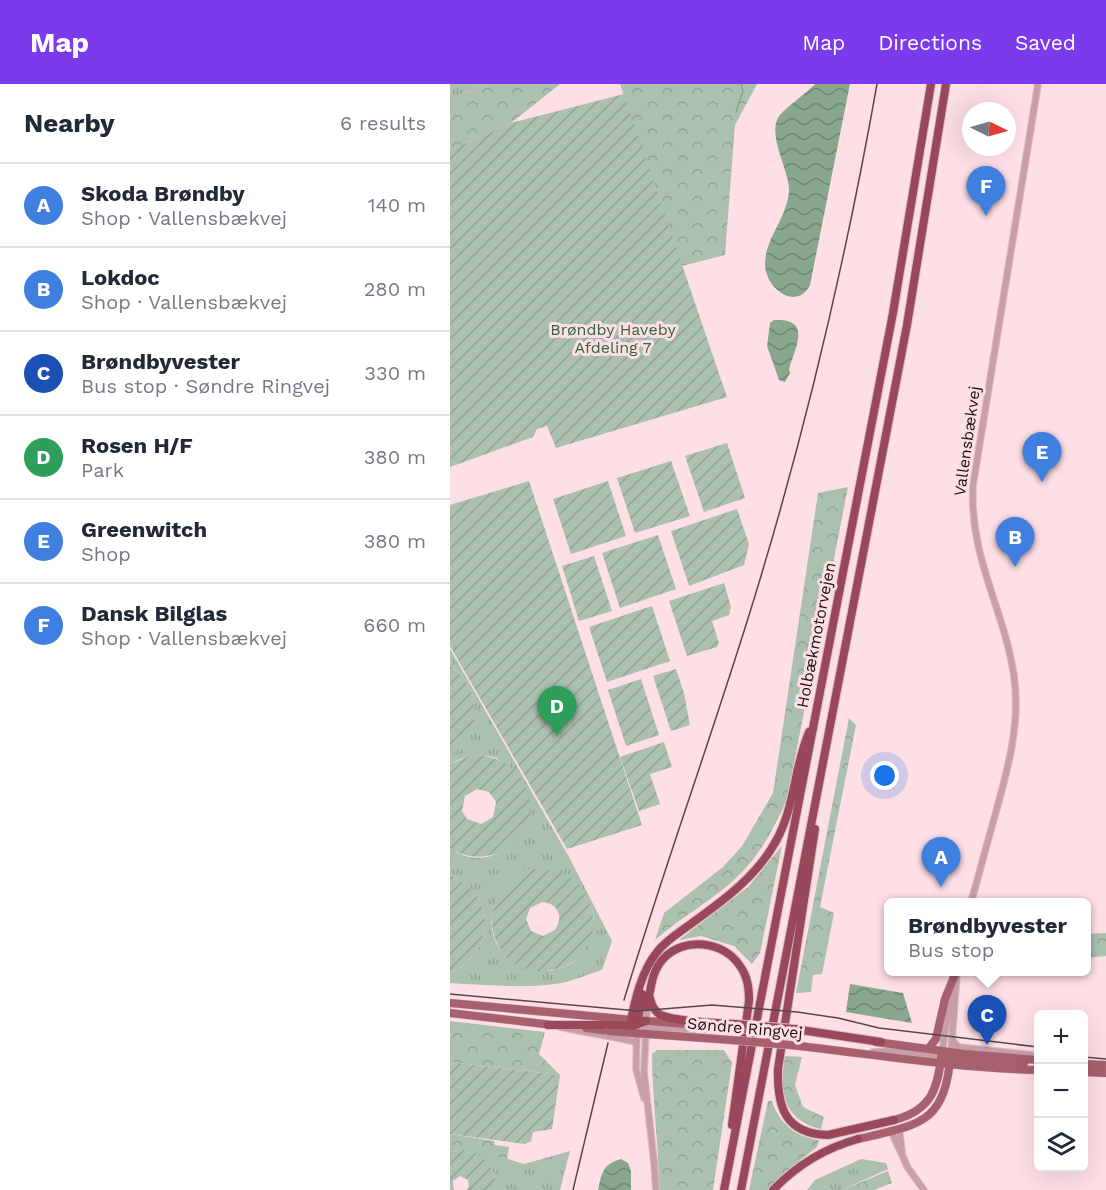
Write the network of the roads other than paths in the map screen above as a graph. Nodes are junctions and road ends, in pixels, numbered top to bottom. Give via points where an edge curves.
1 (931, 84) edge
2 (946, 84) edge
3 (1038, 84) edge
4 (816, 718) junction
5 (819, 786) junction
6 (972, 898) edge
7 (954, 976) edge
8 (955, 976) edge
9 (956, 976) edge
10 (650, 997) junction
11 (450, 1003) edge
12 (647, 1007) joint
13 (450, 1013) edge
14 (548, 1025) joint
15 (609, 1027) junction
16 (731, 1027) junction
17 (633, 1028) junction
18 (953, 1041) junction
19 (881, 1042) joint
20 (928, 1049) junction
21 (941, 1057) junction
22 (1034, 1057) edge
23 (951, 1058) junction
24 (1034, 1060) edge
25 (1088, 1064) edge
26 (1106, 1065) edge
27 (1034, 1069) edge
28 (1088, 1072) edge
29 (1106, 1073) edge
30 (648, 1113) junction
31 (894, 1120) joint
32 (895, 1130) junction
33 (858, 1139) joint
34 (729, 1167) junction
35 (656, 1190) edge
36 (724, 1190) edge
37 (741, 1190) edge
38 (773, 1190) edge
39 (924, 1190) edge

1 - 4 highway, Holbækmotorvejen via 893,313
2 - 5 highway, Holbækmotorvejen via 907,325
3 - 6 street, Vallensbækvej via 973,485 974,533 1011,660 1016,705 1009,762
4 - 17 highway via 803,746 792,802 777,841 755,872 664,944 646,969
4 - 34 highway, Holbækmotorvejen
5 - 31 highway via 814,843 778,1070 779,1099 789,1119 817,1134
5 - 37 highway, Holbækmotorvejen
7 - 20 main road via 936,1039
8 - 21 street
9 - 18 street
10 - 12 highway
10 - 16 highway via 658,1013 669,1018
10 - 34 highway via 652,978 661,962 686,945 711,945 723,950 733,957 746,977 749,1001
11 - 15 main road
12 - 17 street
13 - 14 main road
14 - 15 highway
15 - 17 highway, bridge
16 - 17 main road, Søndre Ringvej
16 - 19 highway, bridge
17 - 21 main road, Søndre Ringvej, bridge via 864,1053
17 - 30 street via 644,1072
17 - 30 street via 636,1069
18 - 22 street via 958,1047
18 - 23 street
19 - 20 main road, Søndre Ringvej
20 - 21 main road, Søndre Ringvej
21 - 23 main road
21 - 23 main road, Søndre Ringvej
21 - 31 main road via 930,1098 914,1113
23 - 24 main road via 1005,1063
23 - 27 main road, Søndre Ringvej
23 - 32 main road via 945,1092 937,1107 913,1125
25 - 26 main road
28 - 29 main road
30 - 35 street
32 - 33 main road
32 - 39 street via 903,1157
33 - 38 highway via 808,1160
34 - 36 highway, Holbækmotorvejen

